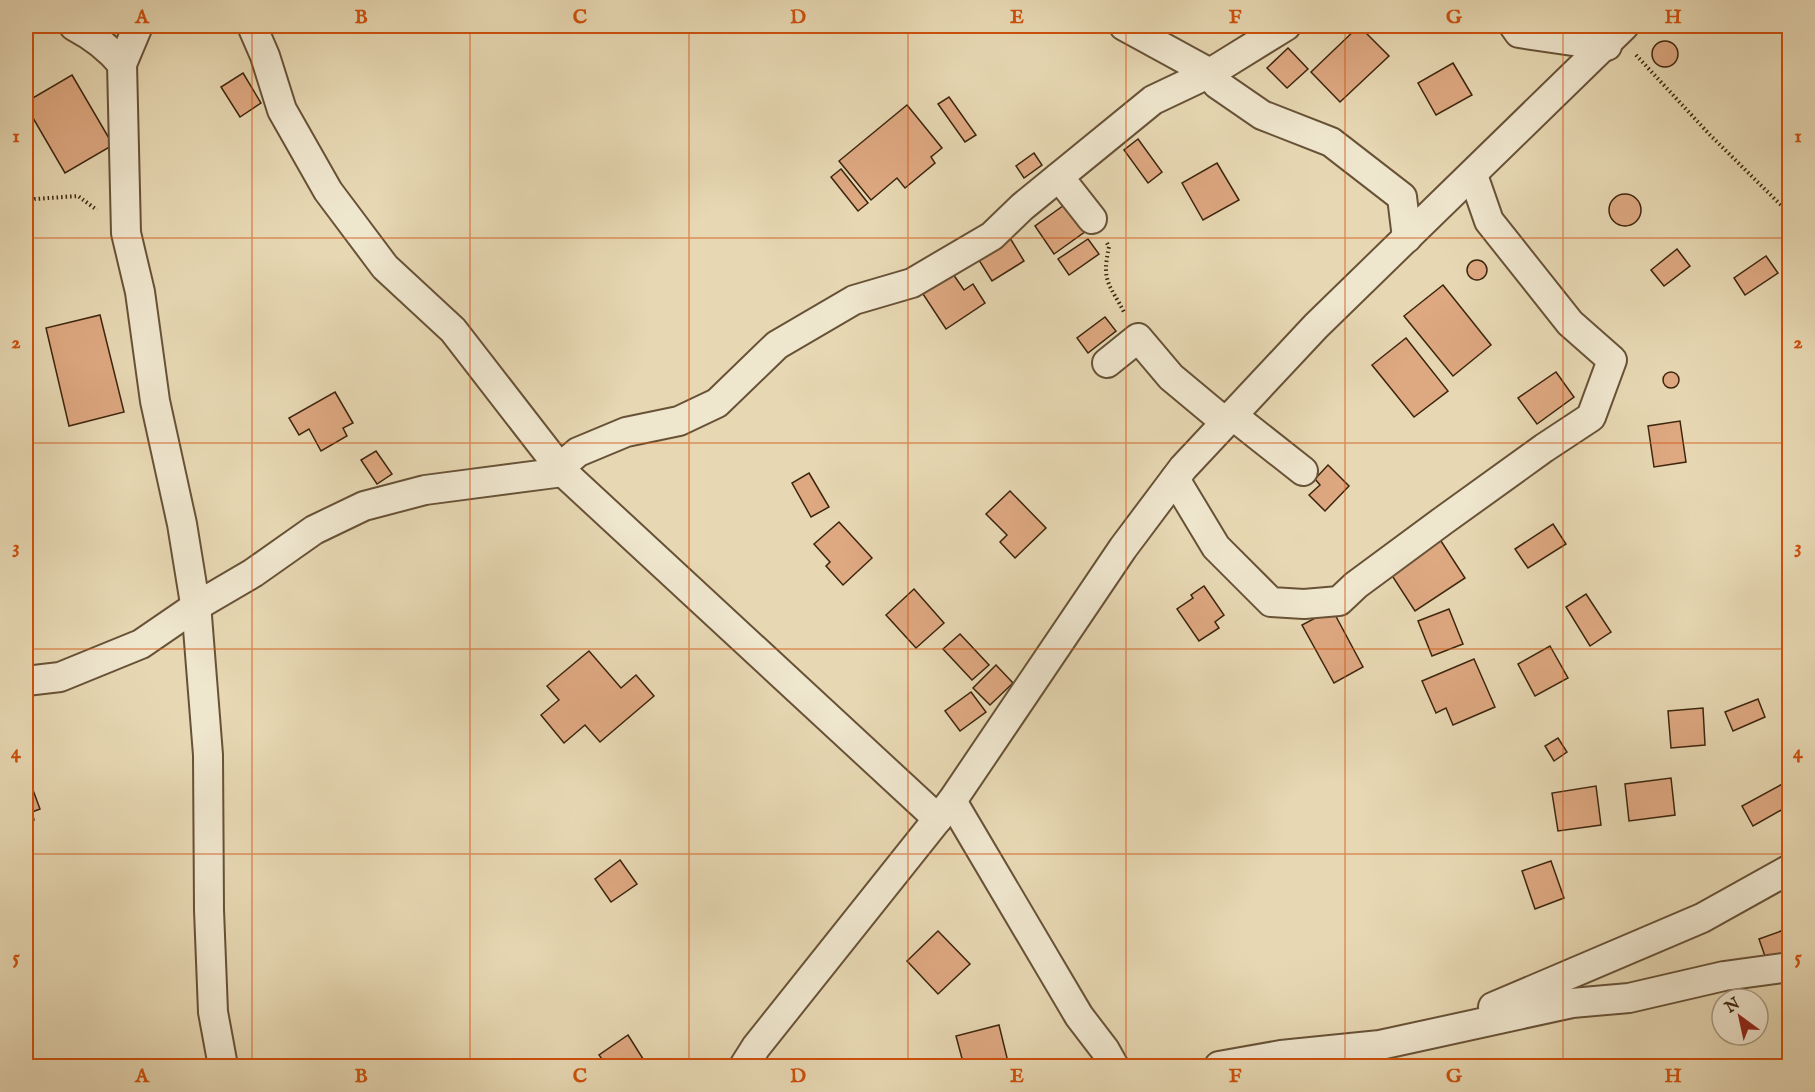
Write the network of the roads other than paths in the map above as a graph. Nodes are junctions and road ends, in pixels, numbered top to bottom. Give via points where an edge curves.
1 (74, 26) edge
2 (138, 26) edge
3 (252, 26) edge
4 (1124, 26) edge
5 (1286, 26) edge
6 (1514, 26) edge
7 (1612, 39) edge
8 (122, 64) junction
9 (1210, 73) junction
10 (1473, 175) junction
11 (1059, 177) junction
12 (1092, 219) road end
13 (1407, 238) junction
14 (1107, 363) dead end
15 (1229, 418) junction
16 (561, 470) junction
17 (1304, 471) dead end
18 (1175, 479) junction
19 (195, 607) junction
20 (26, 681) edge
21 (945, 810) junction
22 (1790, 869) edge
23 (1790, 967) edge
24 (1428, 1035) junction
25 (223, 1066) edge
26 (744, 1066) edge
27 (1114, 1066) edge
28 (1219, 1066) edge

1 - 8 street via 108,48
2 - 8 street
3 - 16 street via 282,110 328,191 385,267 453,330
4 - 9 street
5 - 9 street
6 - 7 street via 1519,33
7 - 10 street
8 - 19 street via 126,232
9 - 11 street via 1153,100
9 - 13 street via 1217,84 1262,115 1331,142 1402,197
10 - 13 street
10 - 18 street via 1489,221 1570,323 1612,360 1591,417 1435,527 1339,601 1271,602 1216,547
11 - 12 street
11 - 16 street via 992,236 912,283 854,300 777,345 717,403 678,422 626,432 578,452
13 - 15 street
14 - 15 street via 1138,338 1171,377
15 - 17 street
15 - 18 street
16 - 19 street via 425,490 364,506 314,530
16 - 21 street
18 - 21 street via 1123,548
19 - 20 street via 141,644 60,677
19 - 25 street via 208,755 213,1012
21 - 26 street
21 - 27 street
22 - 24 street via 1702,918
23 - 24 street via 1724,976 1629,998 1572,1003
24 - 28 street

